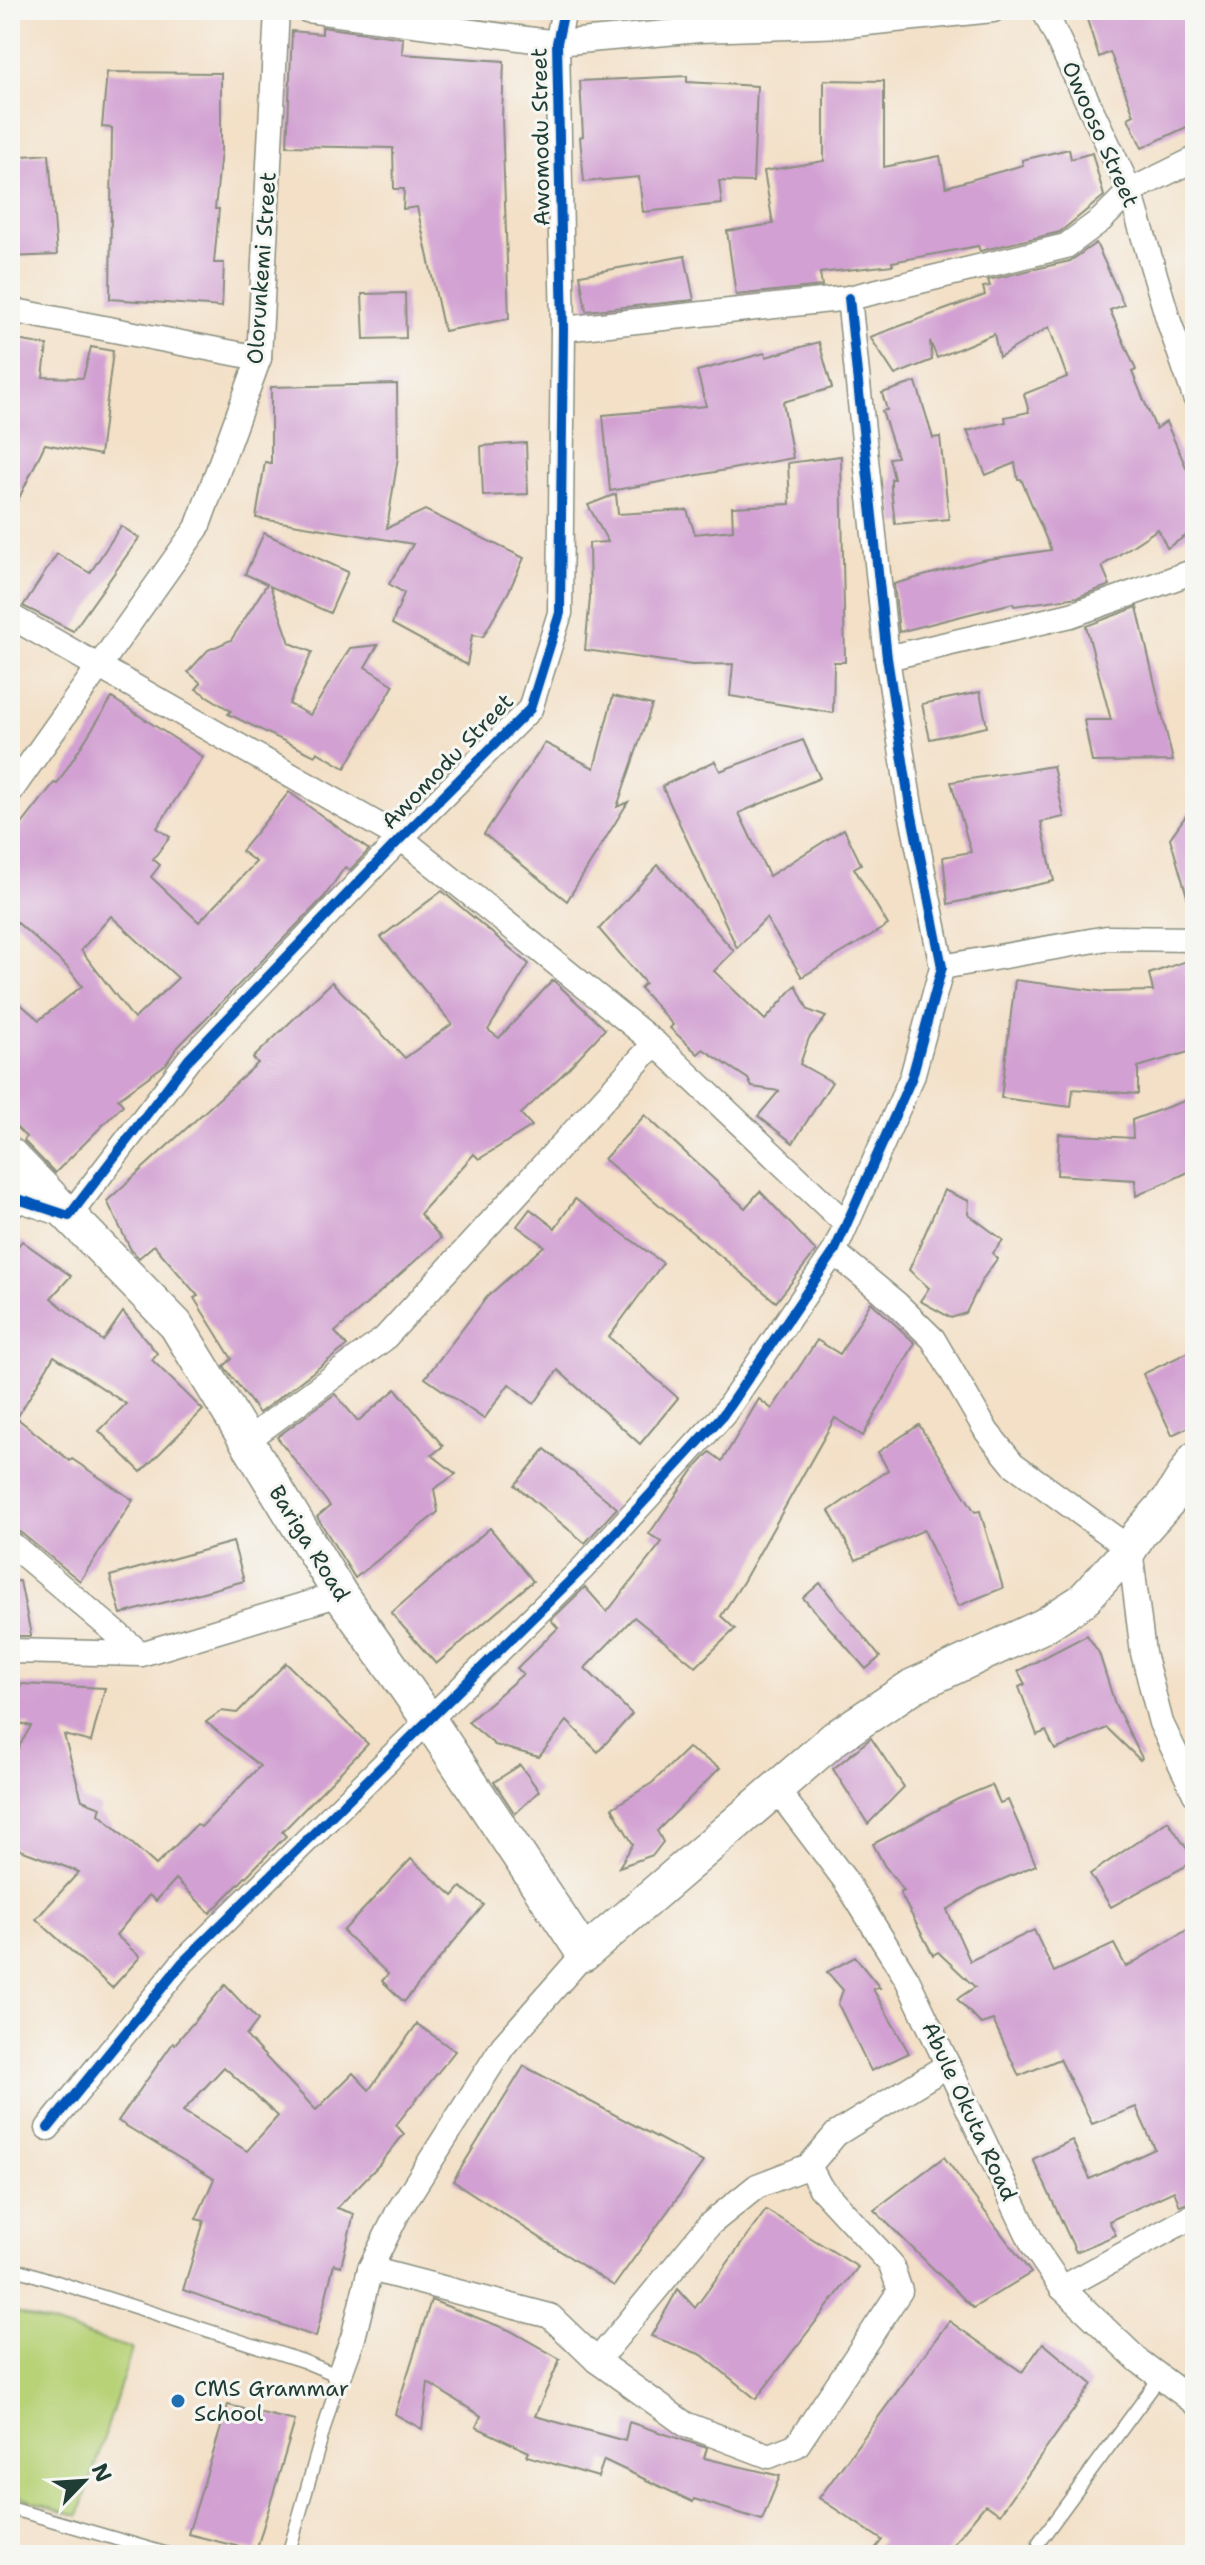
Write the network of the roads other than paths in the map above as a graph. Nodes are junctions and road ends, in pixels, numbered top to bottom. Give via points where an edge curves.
1 (277, 10) edge
2 (307, 10) edge
3 (564, 10) edge
4 (993, 10) edge
5 (1044, 10) edge
6 (557, 43) junction
7 (1195, 159) edge
8 (1130, 191) junction
9 (849, 298) junction
10 (10, 310) edge
11 (563, 329) junction
12 (259, 358) junction
13 (1195, 397) edge
14 (1195, 571) edge
15 (10, 616) edge
16 (887, 658) junction
17 (97, 665) junction
18 (10, 792) edge
19 (401, 838) junction
20 (1195, 939) edge
21 (942, 967) junction
22 (655, 1043) junction
23 (10, 1155) edge
24 (10, 1207) edge
25 (69, 1216) junction
26 (846, 1224) junction
27 (834, 1252) junction
28 (246, 1441) junction
29 (1195, 1459) edge
30 (10, 1543) edge
31 (1130, 1549) junction
32 (340, 1594) junction
33 (10, 1651) edge
34 (141, 1654) junction
35 (428, 1719) junction
36 (777, 1790) junction
37 (1195, 1794) edge
38 (584, 1954) junction
39 (948, 2065) junction
40 (48, 2128) dead end
41 (809, 2166) junction
42 (1195, 2215) edge
43 (10, 2267) edge
44 (370, 2269) junction
45 (1062, 2288) junction
46 (597, 2361) junction
47 (339, 2376) junction
48 (1161, 2376) junction
49 (1195, 2403) edge
50 (10, 2508) edge
51 (1039, 2542) dead end
52 (133, 2550) edge
53 (171, 2555) edge
54 (288, 2555) edge

1 - 12 street, Olorunkemi Street
2 - 6 street
3 - 6 street, Awomodu Street
4 - 6 street
5 - 8 street, Owooso Street
6 - 11 street, Awomodu Street
7 - 8 street
8 - 9 street via 1066,246
8 - 13 street, Owooso Street
9 - 11 street
9 - 16 street
10 - 12 street
11 - 19 street, Awomodu Street via 560,613 530,709
12 - 17 street, Olorunkemi Street via 197,528
14 - 16 street via 1071,615
15 - 17 street
16 - 21 street
17 - 18 street, Olorunkemi Street
17 - 19 street
19 - 22 street
19 - 25 street, Awomodu Street via 189,1059
20 - 21 street via 1107,938
21 - 26 street via 912,1077
22 - 26 street
22 - 28 street via 384,1339
23 - 25 street, Bariga Road
24 - 25 street via 21,1200
25 - 28 street, Bariga Road via 176,1325
26 - 27 street
27 - 31 street via 933,1339 987,1432 1013,1464
27 - 35 street via 723,1415 583,1568
28 - 32 street, Bariga Road
29 - 31 street
30 - 34 street
31 - 36 street via 1082,1601 1043,1626 913,1686 835,1738
31 - 37 street via 1143,1653 1161,1723
32 - 34 street
32 - 35 street, Bariga Road
33 - 34 street
35 - 38 street, Bariga Road
35 - 40 street via 183,1962
36 - 38 street
36 - 39 street, Abule Okuta Road via 845,1880 907,1979
38 - 44 street via 503,2046 398,2212
39 - 41 street via 836,2134
39 - 45 street, Abule Okuta Road via 1034,2247
41 - 46 street via 757,2186 710,2224
41 - 46 street via 820,2187 891,2264 900,2291 797,2445 769,2456 685,2424
42 - 45 street
43 - 47 lane
44 - 46 street via 550,2316
44 - 47 street
45 - 48 street, Abule Okuta Road
47 - 54 lane
48 - 49 street, Abule Okuta Road
48 - 51 lane
50 - 52 lane
52 - 53 lane

